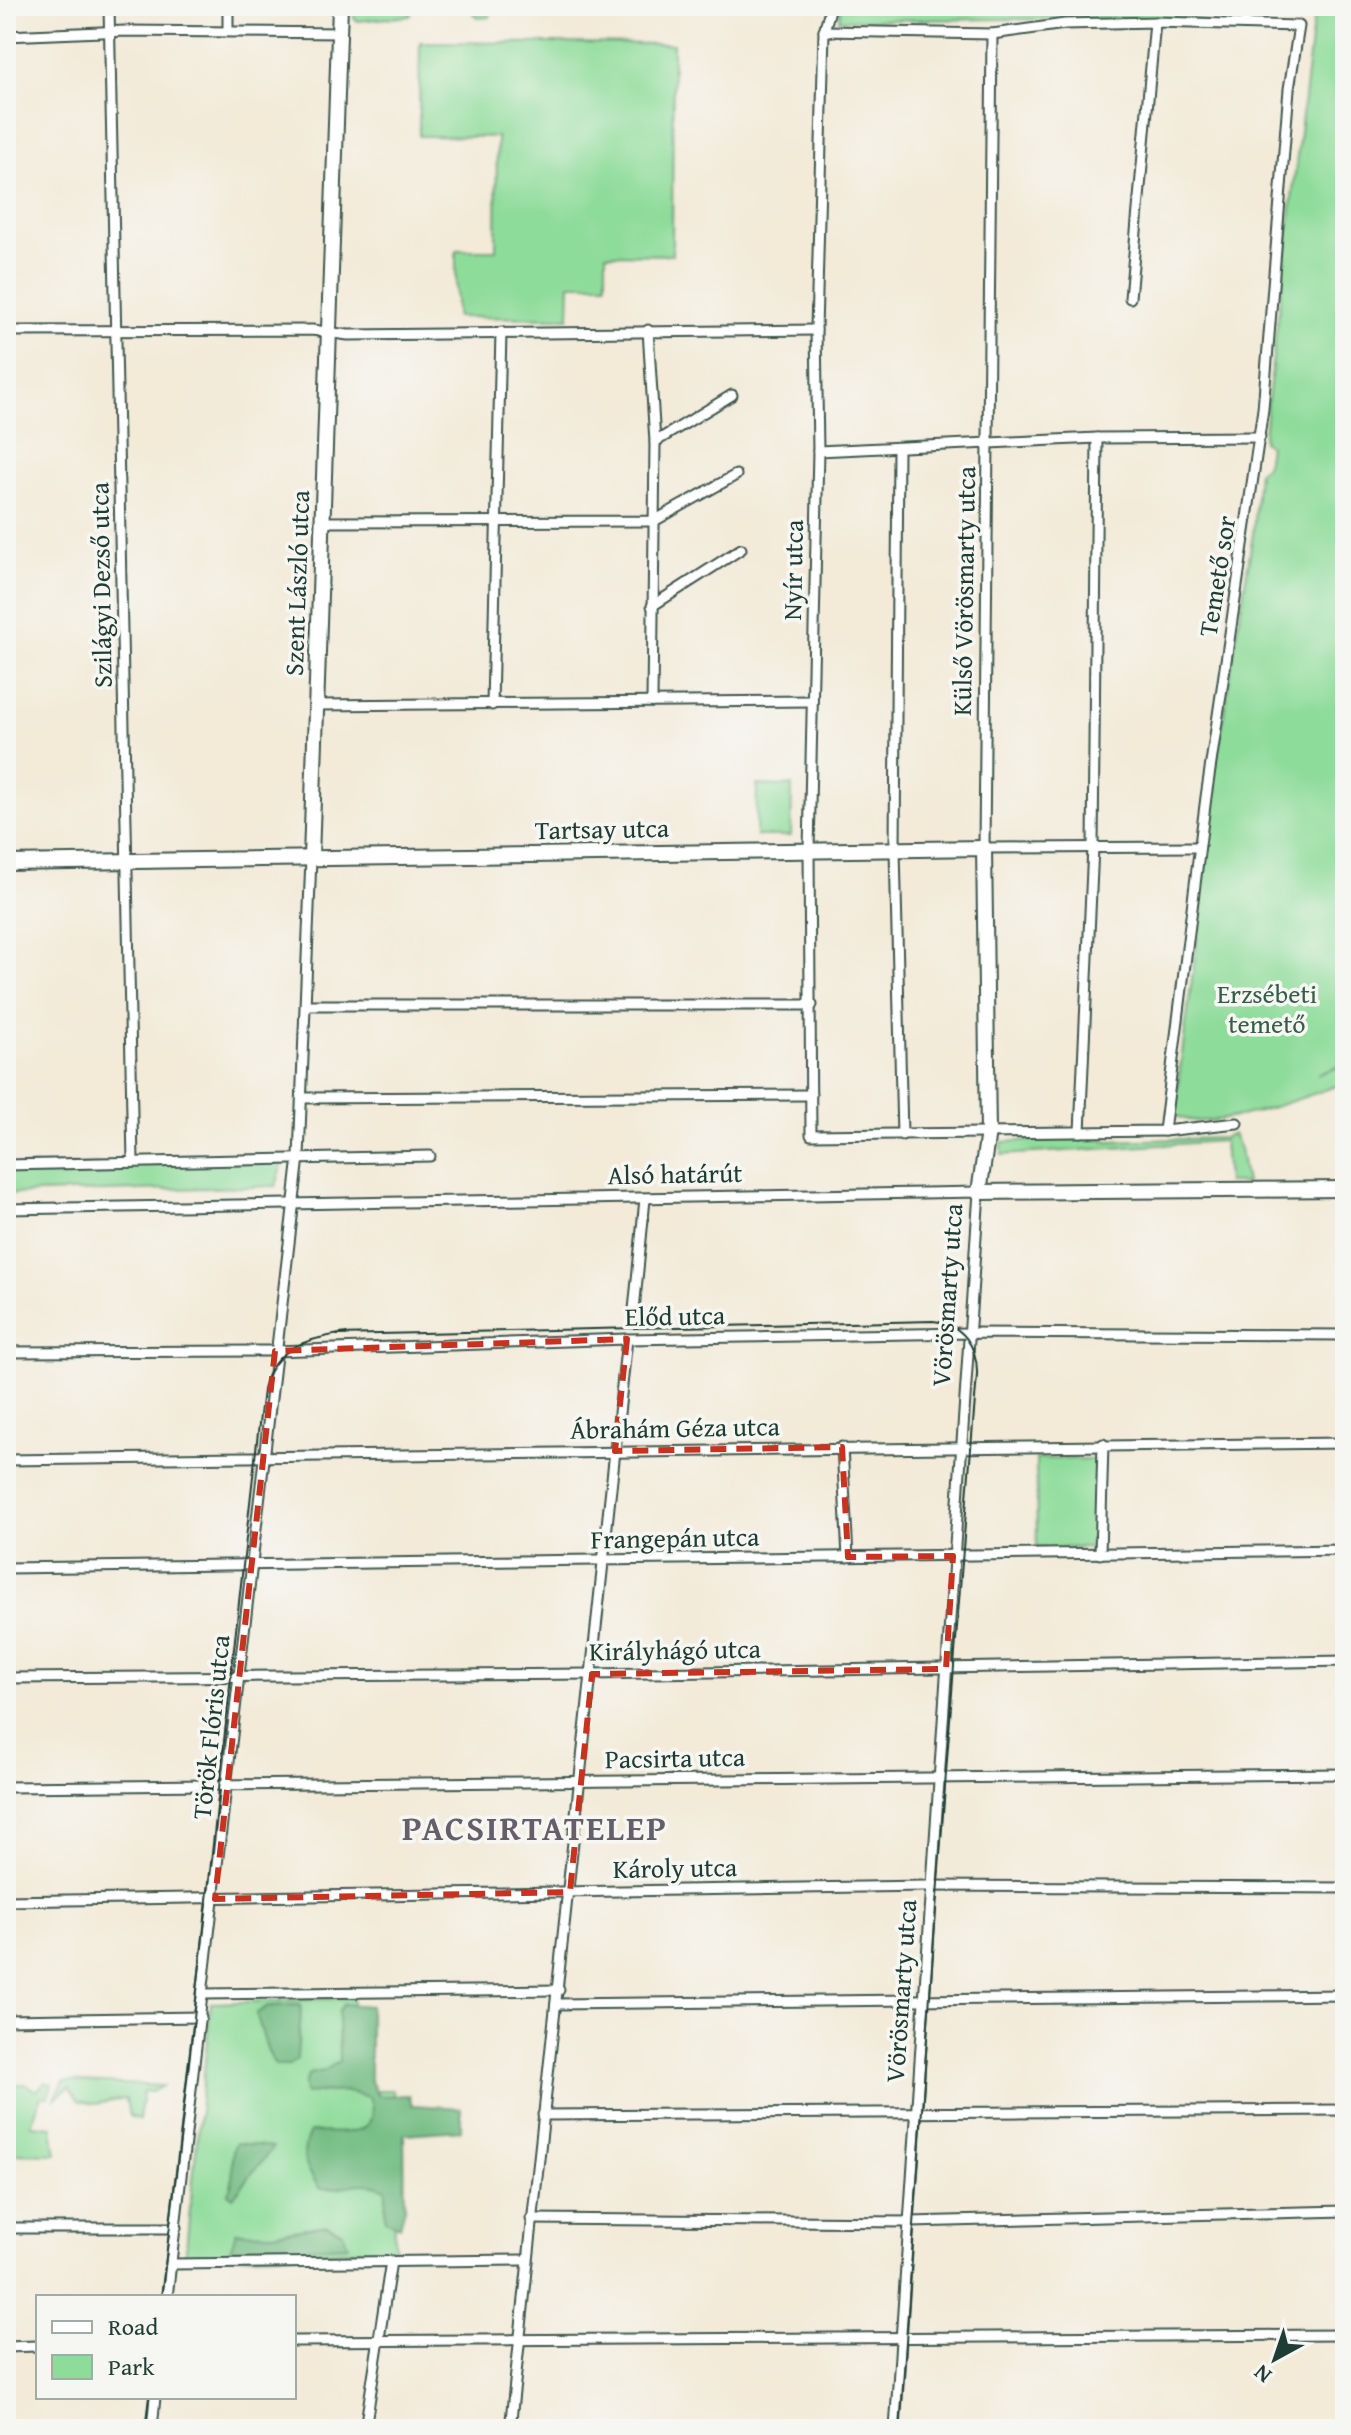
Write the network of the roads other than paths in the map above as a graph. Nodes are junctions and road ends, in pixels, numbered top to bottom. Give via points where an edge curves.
1 (109, 6) edge
2 (228, 6) edge
3 (340, 6) edge
4 (831, 6) edge
5 (1155, 22) junction
6 (228, 31) junction
7 (824, 31) junction
8 (111, 33) junction
9 (340, 33) junction
10 (992, 34) junction
11 (6, 36) edge
12 (1130, 298) dead end
13 (116, 329) junction
14 (648, 330) junction
15 (816, 330) junction
16 (6, 331) edge
17 (501, 332) junction
18 (329, 333) junction
19 (732, 395) dead end
20 (1260, 437) junction
21 (1097, 438) junction
22 (655, 442) junction
23 (990, 443) junction
24 (898, 448) junction
25 (818, 451) junction
26 (736, 475) dead end
27 (497, 521) junction
28 (654, 521) junction
29 (323, 522) junction
30 (741, 549) dead end
31 (652, 606) junction
32 (812, 701) junction
33 (652, 702) junction
34 (317, 705) junction
35 (492, 705) junction
36 (1093, 847) junction
37 (1199, 847) junction
38 (984, 848) junction
39 (809, 850) junction
40 (895, 850) junction
41 (311, 858) junction
42 (129, 861) junction
43 (6, 863) edge
44 (306, 1005) junction
45 (812, 1005) junction
46 (811, 1095) junction
47 (302, 1098) junction
48 (1237, 1123) dead end
49 (1164, 1131) junction
50 (988, 1132) junction
51 (1080, 1132) junction
52 (902, 1135) junction
53 (986, 1148) joint
54 (430, 1156) dead end
55 (299, 1160) junction
56 (133, 1162) junction
57 (6, 1165) edge
58 (1345, 1189) edge
59 (979, 1192) junction
60 (645, 1199) junction
61 (293, 1205) junction
62 (6, 1209) edge
63 (634, 1310) dead end
64 (969, 1333) junction
65 (1345, 1335) edge
66 (627, 1339) junction
67 (275, 1351) junction
68 (7, 1352) edge
69 (1345, 1443) edge
70 (1103, 1444) junction
71 (961, 1446) junction
72 (842, 1447) junction
73 (615, 1451) junction
74 (262, 1457) junction
75 (6, 1460) edge
76 (1345, 1550) edge
77 (1100, 1554) junction
78 (953, 1556) junction
79 (848, 1557) junction
80 (602, 1561) junction
81 (250, 1566) junction
82 (6, 1568) edge
83 (1345, 1661) edge
84 (946, 1669) junction
85 (592, 1674) junction
86 (239, 1675) junction
87 (6, 1678) edge
88 (1345, 1774) edge
89 (940, 1777) junction
90 (580, 1782) junction
91 (226, 1784) junction
92 (6, 1787) edge
93 (931, 1886) junction
94 (1345, 1888) edge
95 (570, 1892) junction
96 (215, 1899) junction
97 (6, 1901) edge
98 (559, 1990) junction
99 (204, 1994) junction
100 (1345, 1995) edge
101 (924, 2002) junction
102 (557, 2004) junction
103 (201, 2017) junction
104 (6, 2020) edge
105 (1345, 2110) edge
106 (917, 2111) junction
107 (543, 2115) junction
108 (1345, 2211) edge
109 (531, 2219) junction
110 (910, 2222) junction
111 (6, 2228) edge
112 (176, 2228) junction
113 (526, 2260) junction
114 (391, 2261) junction
115 (172, 2264) junction
116 (167, 2295) edge
117 (1345, 2335) edge
118 (902, 2337) junction
119 (380, 2339) junction
120 (296, 2341) edge
121 (519, 2342) junction
122 (36, 2346) edge
123 (6, 2347) edge
124 (155, 2399) edge
125 (152, 2429) edge
126 (365, 2429) edge
127 (510, 2429) edge
128 (895, 2429) edge

1 - 8 street, Szilágyi Dezső utca
2 - 6 street
3 - 9 street, Szent László utca
4 - 7 street, Nyír utca
5 - 10 street via 1065,24
5 - 12 street
5 - 20 street, Temető sor via 1299,26 1289,89
6 - 8 street
6 - 9 street
7 - 10 street
7 - 15 street, Nyír utca
8 - 11 street
8 - 13 street, Szilágyi Dezső utca
9 - 18 street, Szent László utca
10 - 23 street, Külső Vörösmarty utca
13 - 16 street
13 - 18 street
13 - 42 street, Szilágyi Dezső utca
14 - 15 street
14 - 17 street
14 - 22 street
15 - 25 street, Nyír utca
17 - 18 street
17 - 27 street
18 - 29 street, Szent László utca
19 - 22 street
20 - 21 street
20 - 37 street, Temető sor
21 - 23 street
21 - 36 street
22 - 28 street
23 - 24 street
23 - 38 street, Külső Vörösmarty utca
24 - 25 street
24 - 40 street
25 - 32 street, Nyír utca
26 - 28 street
27 - 28 street
27 - 29 street
27 - 35 street
28 - 31 street
29 - 34 street, Szent László utca
30 - 31 street
31 - 33 street
32 - 33 street
32 - 39 street, Nyír utca
33 - 35 street
34 - 35 street
34 - 41 street, Szent László utca
36 - 37 street, Tartsay utca
36 - 38 street, Tartsay utca
36 - 51 street
37 - 49 street, Temető sor
38 - 40 street, Tartsay utca
38 - 50 street, Külső Vörösmarty utca
39 - 40 street, Tartsay utca
39 - 41 street, Tartsay utca
39 - 45 street, Nyír utca
40 - 52 street
41 - 42 street, Tartsay utca
41 - 44 street, Szent László utca
42 - 43 street, Tartsay utca
42 - 56 street, Szilágyi Dezső utca
44 - 45 street
44 - 47 street, Szent László utca
45 - 46 street, Nyír utca
46 - 47 street
46 - 52 street, Nyír utca via 811,1135
47 - 55 street, Szent László utca
48 - 49 street
49 - 51 street
50 - 51 street
50 - 52 street
50 - 53 street, Külső Vörösmarty utca
53 - 59 street, Vörösmarty utca
54 - 55 street
55 - 56 street
55 - 61 street, Török Flóris utca
56 - 57 street
58 - 59 street, Alsó határút
59 - 60 street, Alsó határút
59 - 64 street, Vörösmarty utca
60 - 61 street, Alsó határút
60 - 63 street
61 - 62 street, Alsó határút
61 - 67 street, Török Flóris utca
62 - 68 street
64 - 65 street, Előd utca
64 - 66 street, Előd utca
64 - 71 street, Vörösmarty utca
66 - 67 street, Előd utca
66 - 73 street
67 - 68 street, Előd utca
67 - 74 street, Török Flóris utca
69 - 70 street, Ábrahám Géza utca
70 - 71 street, Ábrahám Géza utca
70 - 77 street
71 - 72 street, Ábrahám Géza utca
71 - 78 street, Vörösmarty utca
72 - 73 street, Ábrahám Géza utca
72 - 79 street
73 - 74 street, Ábrahám Géza utca
73 - 80 street
74 - 75 street, Ábrahám Géza utca
74 - 81 street, Török Flóris utca
76 - 77 street, Frangepán utca
77 - 78 street, Frangepán utca
78 - 79 street, Frangepán utca
78 - 84 street, Vörösmarty utca
79 - 80 street, Frangepán utca
80 - 81 street, Frangepán utca
80 - 85 street
81 - 82 street, Frangepán utca
81 - 86 street, Török Flóris utca
83 - 84 street, Királyhágó utca
84 - 85 street, Királyhágó utca
84 - 89 street, Vörösmarty utca
85 - 86 street, Királyhágó utca
85 - 90 street
86 - 87 street, Királyhágó utca
86 - 91 street, Török Flóris utca
88 - 89 street, Pacsirta utca
89 - 90 street, Pacsirta utca
89 - 93 street, Vörösmarty utca
90 - 91 street, Pacsirta utca
90 - 95 street
91 - 92 street, Pacsirta utca
91 - 96 street, Török Flóris utca
93 - 94 street, Károly utca
93 - 95 street, Károly utca
93 - 101 street, Vörösmarty utca
95 - 96 street, Károly utca
95 - 98 street
96 - 97 street, Károly utca
96 - 99 street, Török Flóris utca
98 - 99 street
98 - 102 street
99 - 103 street, Török Flóris utca
100 - 101 street
101 - 102 street
101 - 106 street, Vörösmarty utca
102 - 107 street
103 - 104 street
103 - 112 street, Török Flóris utca
105 - 106 street
106 - 107 street
106 - 110 street, Vörösmarty utca
107 - 109 street
108 - 110 street
109 - 110 street
109 - 113 street
110 - 118 street, Vörösmarty utca
111 - 112 street
112 - 115 street, Török Flóris utca
113 - 114 street
113 - 121 street
114 - 115 street
114 - 119 street
115 - 116 street, Török Flóris utca
117 - 118 street
118 - 121 street
118 - 128 street, Vörösmarty utca
119 - 120 street
119 - 121 street
119 - 126 street
121 - 127 street
122 - 123 street
124 - 125 street

